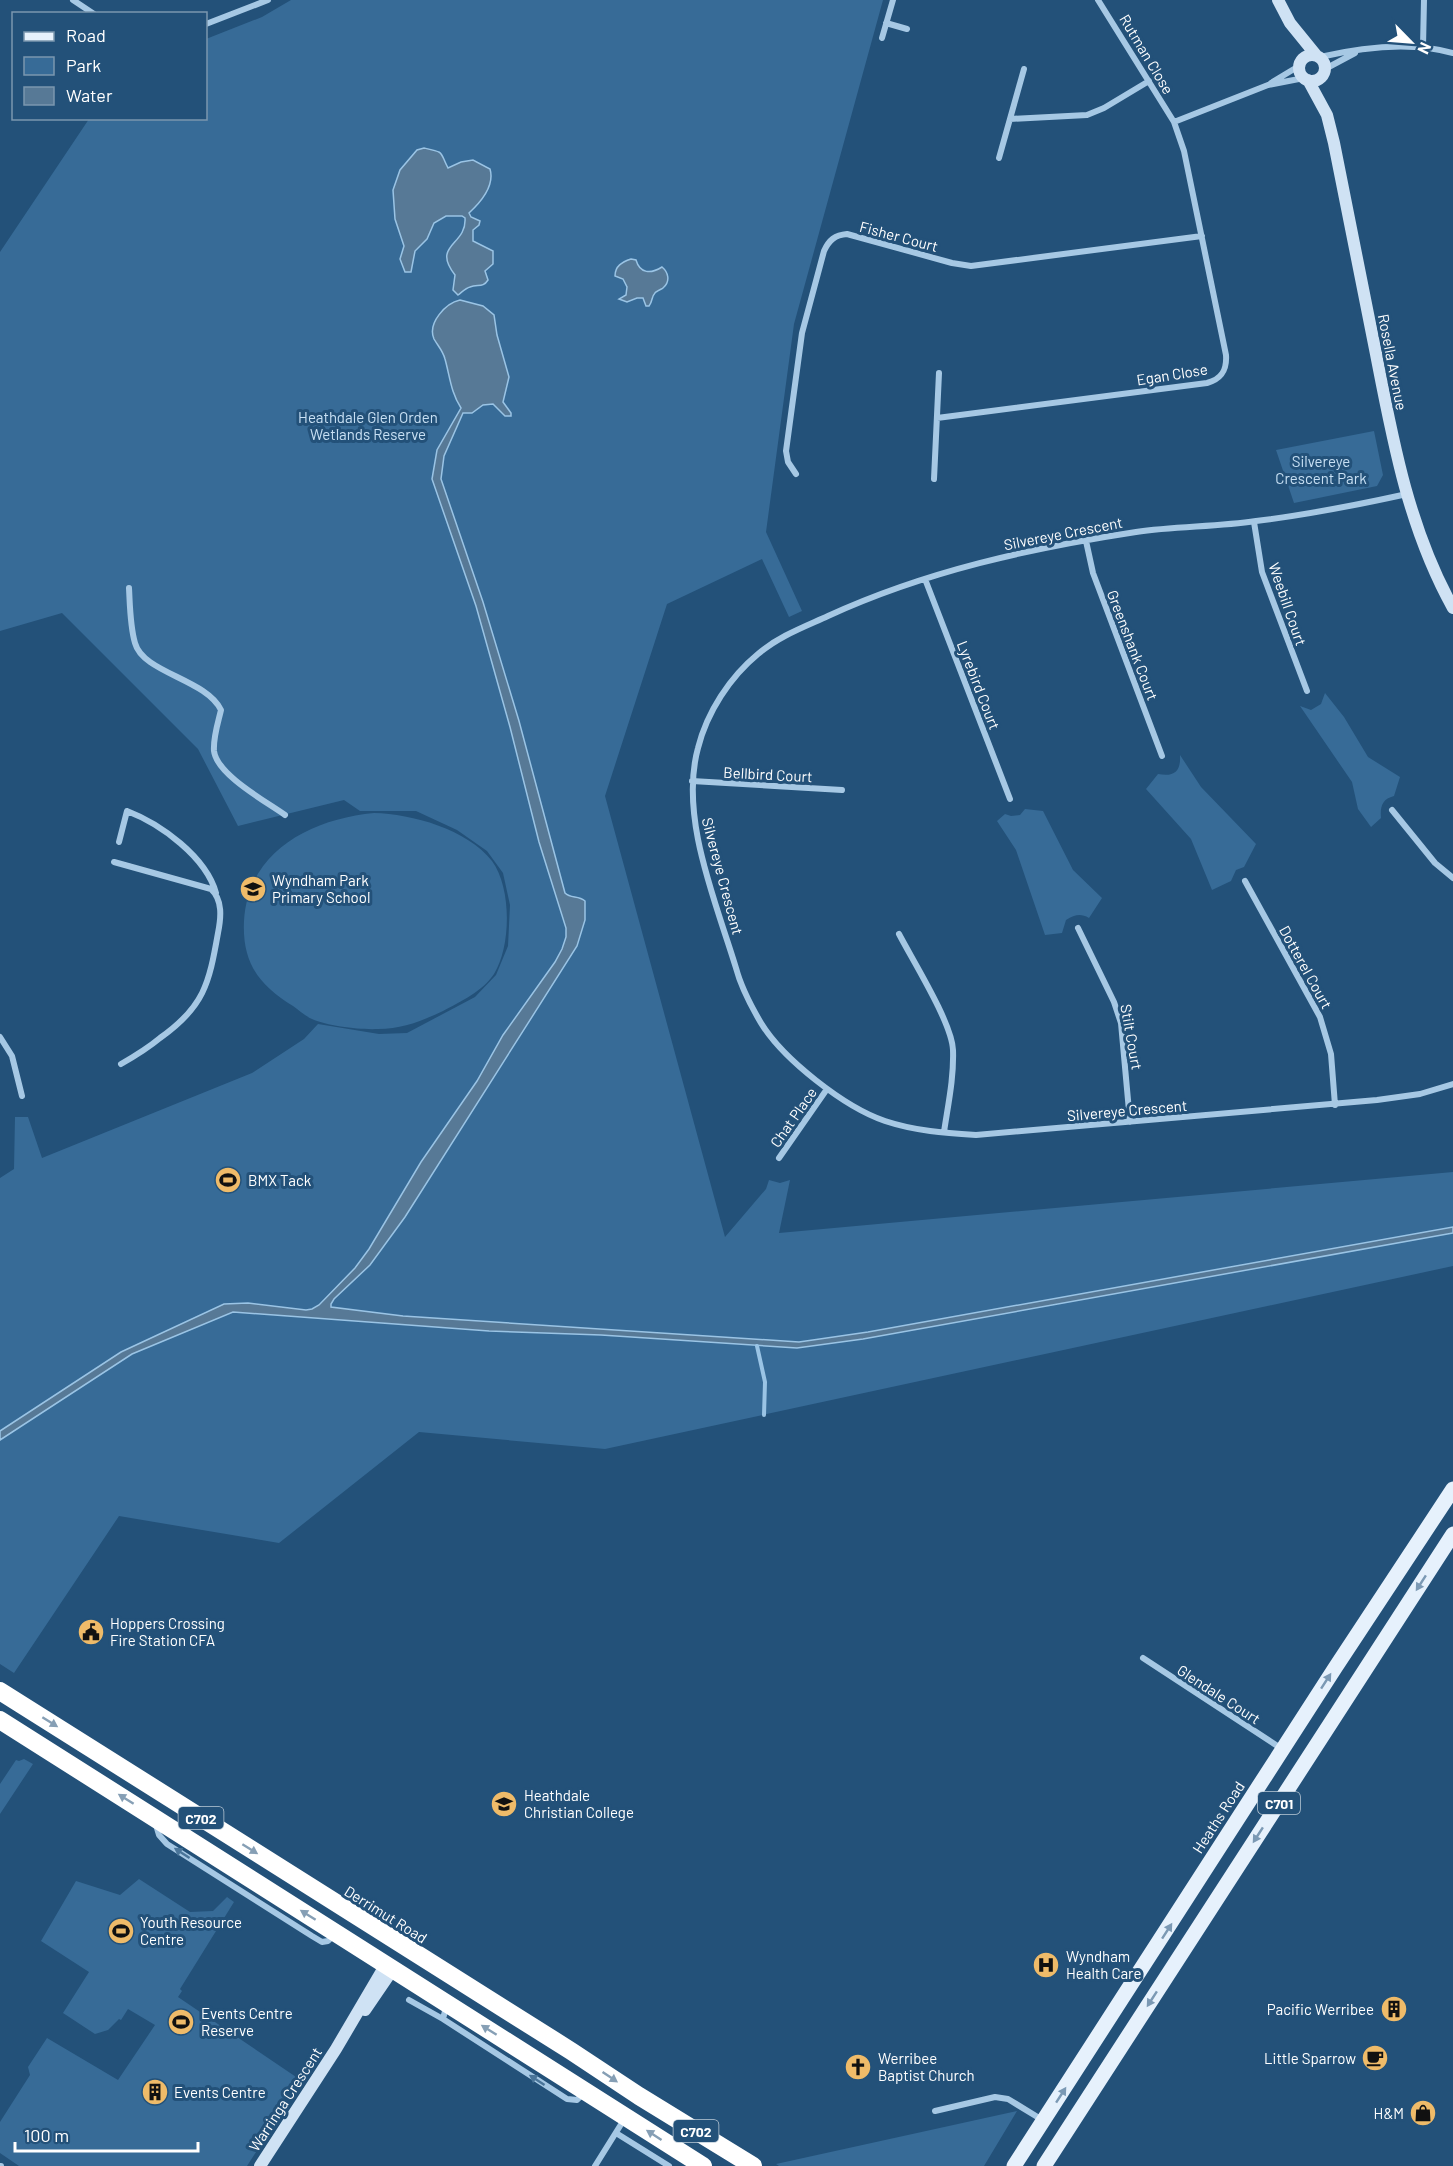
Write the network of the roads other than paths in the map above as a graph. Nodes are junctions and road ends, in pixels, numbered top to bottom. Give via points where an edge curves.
1 (73, 0) edge
2 (268, 0) edge
3 (893, 0) edge
4 (1098, 0) edge
5 (1278, 0) edge
6 (1424, 0) edge
7 (91, 12) edge
8 (1290, 22) junction
9 (886, 23) junction
10 (207, 24) edge
11 (907, 29) dead end
12 (882, 39) dead end
13 (1424, 47) junction
14 (1358, 51) junction
15 (1453, 53) edge
16 (1318, 56) junction
17 (1300, 64) junction
18 (1024, 69) dead end
19 (1325, 71) junction
20 (1306, 79) junction
21 (1149, 81) junction
22 (1268, 85) junction
23 (1326, 115) junction
24 (1010, 118) junction
25 (1174, 122) junction
26 (999, 158) dead end
27 (1202, 236) junction
28 (939, 373) dead end
29 (937, 418) junction
30 (796, 474) dead end
31 (934, 479) dead end
32 (1407, 494) junction
33 (1254, 522) junction
34 (1086, 541) junction
35 (925, 579) junction
36 (129, 588) dead end
37 (1453, 608) edge
38 (1307, 691) dead end
39 (1162, 756) dead end
40 (692, 781) junction
41 (842, 790) dead end
42 (1010, 799) dead end
43 (1392, 810) dead end
44 (285, 815) dead end
45 (119, 842) dead end
46 (114, 861) dead end
47 (1453, 878) edge
48 (1245, 881) dead end
49 (216, 894) junction
50 (1078, 928) dead end
51 (899, 934) dead end
52 (0, 1037) edge
53 (121, 1064) dead end
54 (1453, 1084) edge
55 (827, 1089) junction
56 (22, 1096) dead end
57 (1335, 1105) junction
58 (1130, 1122) junction
59 (944, 1132) junction
60 (779, 1158) dead end
61 (1453, 1489) edge
62 (1453, 1534) edge
63 (1143, 1658) dead end
64 (0, 1691) edge
65 (26, 1708) junction
66 (7, 1724) edge
67 (1282, 1749) junction
68 (1306, 1760) junction
69 (1296, 1776) junction
70 (314, 1890) junction
71 (336, 1932) junction
72 (401, 1945) junction
73 (390, 1966) junction
74 (410, 2000) dead end
75 (445, 2011) junction
76 (571, 2051) junction
77 (585, 2091) junction
78 (639, 2096) junction
79 (1088, 2098) junction
80 (935, 2111) dead end
81 (626, 2116) junction
82 (1044, 2121) junction
83 (616, 2133) junction
84 (260, 2166) edge
85 (595, 2166) edge
86 (669, 2166) edge
87 (703, 2166) edge
88 (753, 2166) edge
89 (1014, 2166) edge
90 (1044, 2166) edge

1 - 7 street
2 - 10 street
3 - 9 street
4 - 21 street, Rutman Close
5 - 8 street
6 - 13 street
8 - 16 street
8 - 17 street
9 - 11 street
9 - 12 street
13 - 14 street
13 - 15 street
14 - 16 street
14 - 19 street
16 - 17 street via 1307,56
16 - 19 street
17 - 20 street
17 - 22 street
18 - 24 street
19 - 20 street via 1319,79
19 - 23 street, Rosella Avenue
20 - 22 street
20 - 23 street, Rosella Avenue
21 - 24 street via 1087,115
21 - 25 street, Rutman Close
22 - 25 street
23 - 32 street, Rosella Avenue
24 - 26 street
25 - 27 street, Egan Close
27 - 29 street, Egan Close via 1226,363 1219,378 1207,383
27 - 30 street, Fisher Court via 970,266 852,235 836,236 824,251 802,333 786,451
28 - 29 street
29 - 31 street
32 - 33 street, Silvereye Crescent
32 - 37 street, Rosella Avenue via 1430,563
33 - 34 street, Silvereye Crescent
33 - 38 street, Weebill Court via 1262,572
34 - 35 street, Silvereye Crescent via 1011,555
34 - 39 street, Greenshank Court via 1093,573
35 - 40 street, Silvereye Crescent via 844,609 759,652 723,692 707,721 697,748
35 - 42 street, Lyrebird Court
36 - 44 street via 135,645 143,657 217,702 221,710 214,738 217,759 236,781
40 - 41 street, Bellbird Court
40 - 55 street, Silvereye Crescent via 700,844 739,981 762,1024 786,1054
43 - 47 street
45 - 49 street via 127,811 153,823 193,857 213,881
46 - 49 street via 201,885
48 - 57 street, Dotterel Court via 1320,1017 1331,1054
49 - 53 street via 219,927 211,971 198,1004 180,1024
50 - 58 street, Stilt Court via 1121,1023
51 - 59 street via 950,1030 952,1079
52 - 56 street via 12,1056
54 - 57 street, Silvereye Crescent via 1404,1097
55 - 59 street, Silvereye Crescent via 881,1120
55 - 60 street, Chat Place
57 - 58 street, Silvereye Crescent
58 - 59 street, Silvereye Crescent via 976,1135
67 -> 61 main road, Heaths Road / C701
62 -> 68 main road, C701
63 - 67 street, Glendale Court
64 - 65 highway, Derrimut Road / C702
65 - 66 highway
65 -> 70 highway, Derrimut Road / C702
71 -> 66 highway, C702
67 - 68 main road
67 - 69 main road
82 -> 67 main road, Heaths Road / C701
68 - 69 main road, C701
69 -> 79 main road, C701
70 - 71 highway via 336,1914
70 - 72 highway, Derrimut Road / C702
71 - 73 highway, C702
72 - 73 highway
72 - 76 highway, Derrimut Road / C702
73 - 75 highway, C702
73 - 84 street, Warringa Crescent via 376,1995
74 - 75 street
77 -> 75 highway, C702
76 - 77 highway via 587,2076
76 -> 78 highway, Derrimut Road / C702
77 - 81 highway, C702
78 - 81 highway
78 - 88 highway, Derrimut Road / C702
79 - 82 main road via 1064,2121
79 - 90 main road, C701
80 - 82 street via 995,2097 1008,2098
81 - 83 street
87 -> 81 highway, C702
82 - 89 main road, Heaths Road / C701
83 - 85 street
83 - 86 street

